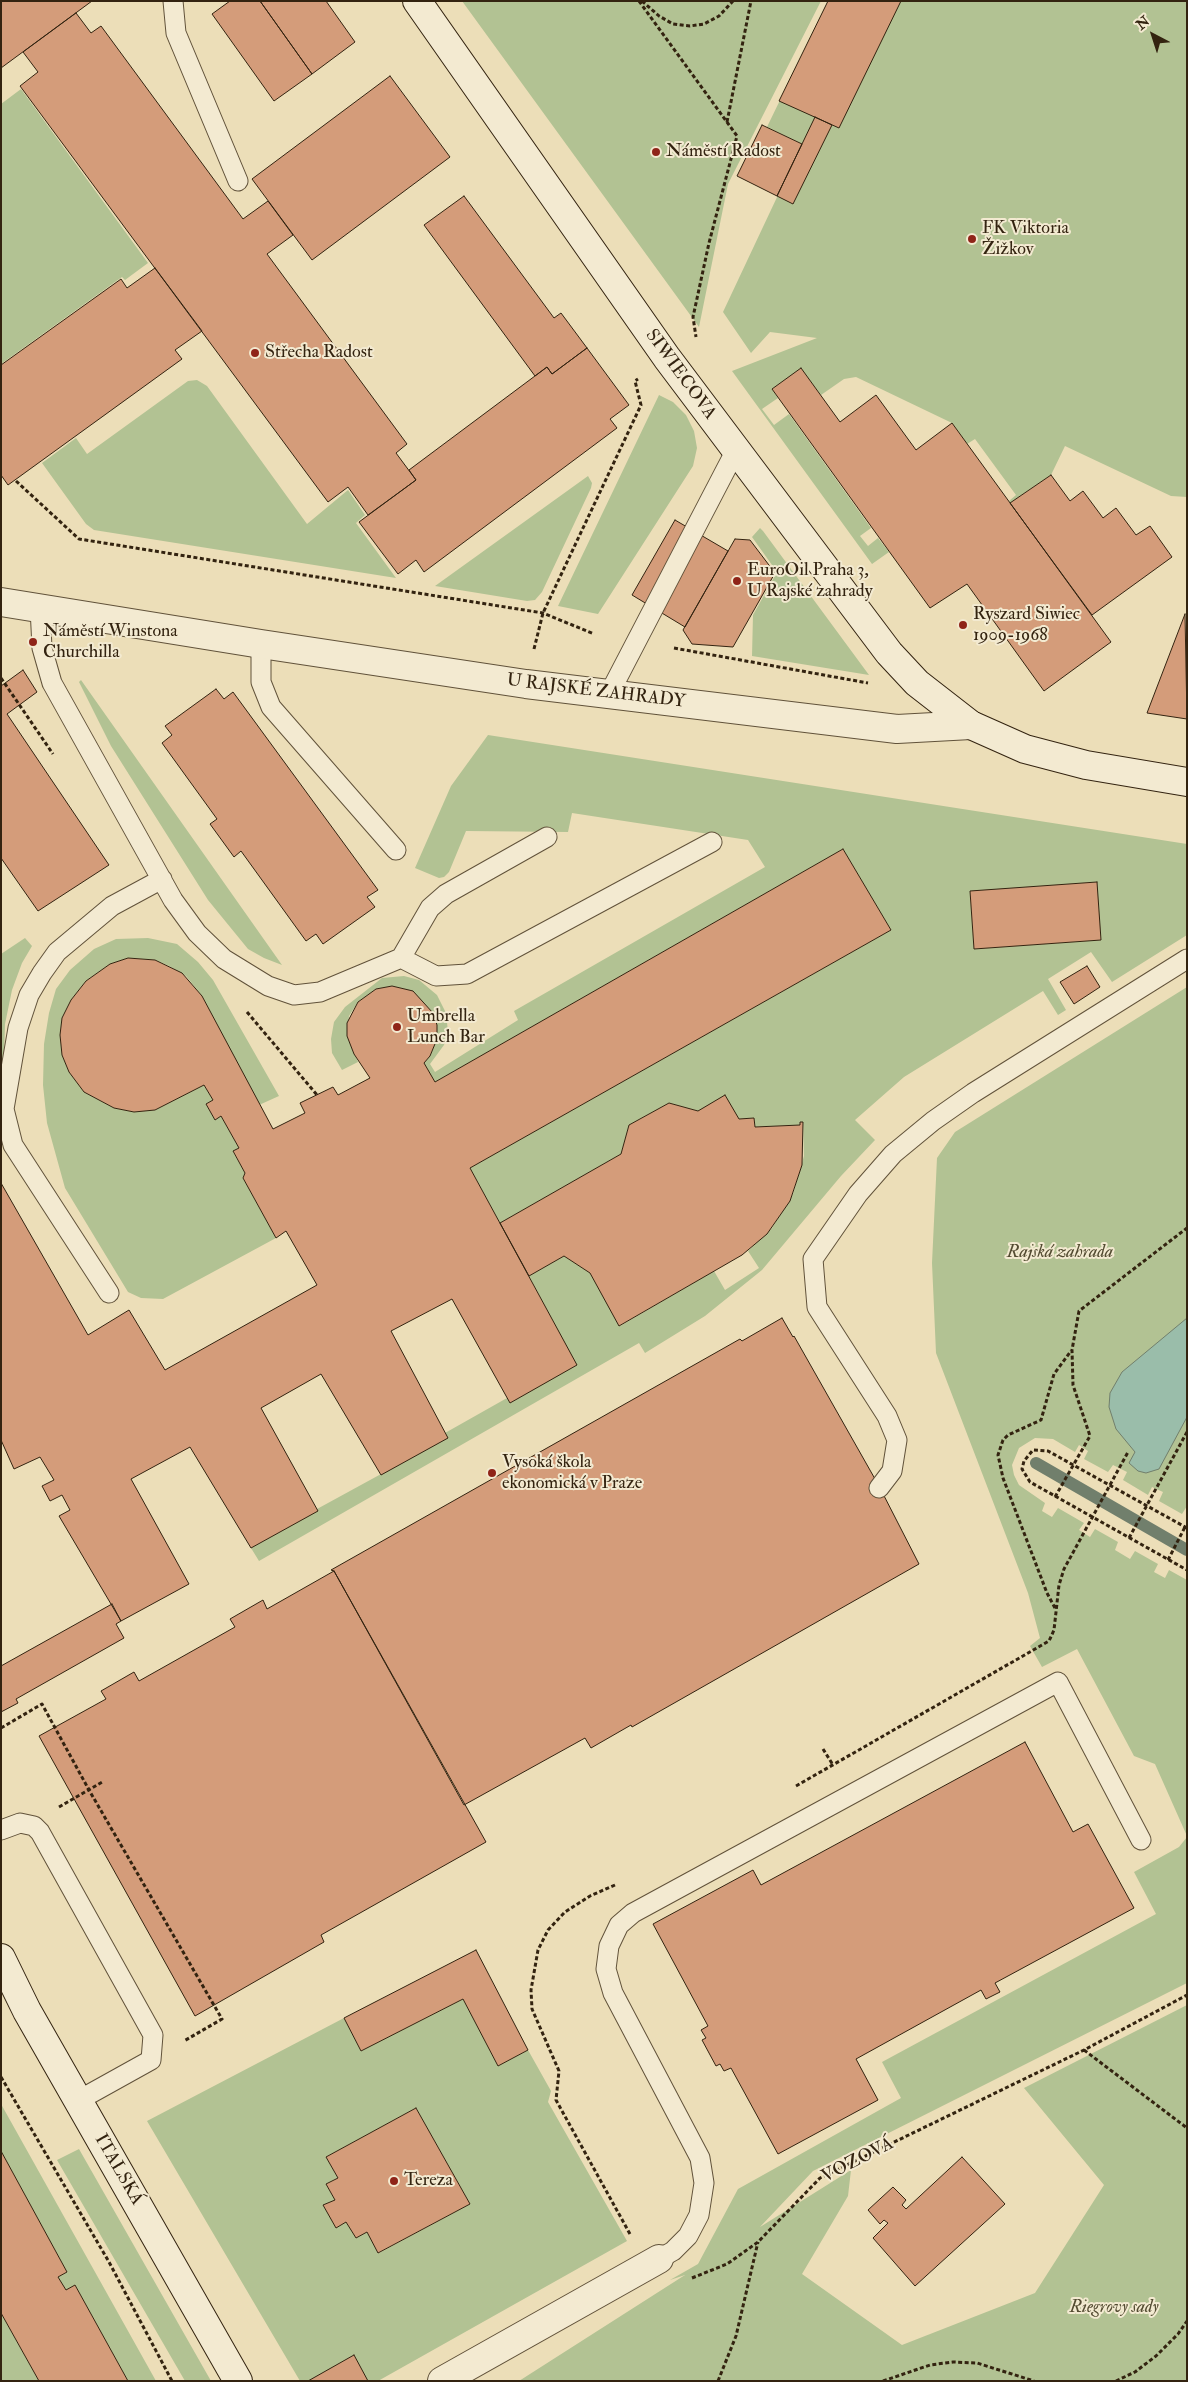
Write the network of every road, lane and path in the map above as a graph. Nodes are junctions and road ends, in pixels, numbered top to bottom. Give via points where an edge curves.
1 (173, 1) edge
2 (417, 1) edge
3 (641, 1) edge
4 (733, 1) edge
5 (751, 1) edge
6 (727, 122) junction
7 (238, 181) dead end
8 (667, 358) junction
9 (736, 450) junction
10 (16, 482) dead end
11 (1, 602) edge
12 (40, 607) junction
13 (543, 613) junction
14 (594, 634) dead end
15 (261, 644) junction
16 (674, 648) dead end
17 (526, 684) junction
18 (875, 684) dead end
19 (609, 694) junction
20 (971, 725) junction
21 (1187, 782) edge
22 (547, 837) dead end
23 (712, 842) dead end
24 (396, 850) dead end
25 (162, 879) junction
26 (401, 958) junction
27 (1187, 958) edge
28 (1187, 1228) edge
29 (109, 1294) dead end
30 (1072, 1350) junction
31 (1187, 1432) edge
32 (1128, 1452) dead end
33 (1074, 1465) junction
34 (1111, 1486) junction
35 (880, 1488) dead end
36 (1055, 1497) junction
37 (1147, 1506) junction
38 (1092, 1518) junction
39 (1186, 1528) edge
40 (1129, 1538) junction
41 (1168, 1560) junction
42 (1187, 1570) edge
43 (1056, 1608) junction
44 (1033, 1652) dead end
45 (1, 1728) edge
46 (823, 1749) dead end
47 (833, 1765) dead end
48 (104, 1781) dead end
49 (89, 1790) junction
50 (73, 1798) dead end
51 (1, 1830) edge
52 (1141, 1840) dead end
53 (1, 1958) edge
54 (1187, 1995) edge
55 (1084, 2050) junction
56 (151, 2060) junction
57 (1, 2077) edge
58 (79, 2100) junction
59 (1187, 2129) edge
60 (758, 2242) junction
61 (659, 2259) joint
62 (685, 2281) dead end
63 (1187, 2321) edge
64 (172, 2381) edge
65 (238, 2381) edge
66 (442, 2381) edge
67 (718, 2381) edge
68 (883, 2381) edge
69 (1034, 2381) edge
70 (1116, 2381) edge

1 - 7 lane via 176,33
2 - 8 street, SIWIECOVA
3 - 4 path via 673,24 690,26 704,24 719,16
3 - 6 path
5 - 6 path
6 - 8 path via 737,136 693,317 697,336
8 - 9 street, SIWIECOVA
8 - 13 path via 635,381 641,405
9 - 19 lane
9 - 20 street, SIWIECOVA via 889,653 917,683
10 - 13 path via 79,540
11 - 12 street, U RAJSKÉ ZAHRADY
12 - 15 street, U RAJSKÉ ZAHRADY
12 - 25 lane via 42,648 52,683
13 - 14 path
13 - 17 path
15 - 17 street, U RAJSKÉ ZAHRADY
15 - 24 lane via 261,682 271,707
16 - 18 path
17 - 19 street, U RAJSKÉ ZAHRADY
19 - 20 street, U RAJSKÉ ZAHRADY via 897,729
20 - 21 street, U RAJSKÉ ZAHRADY via 1025,749 1077,763
22 - 26 lane via 446,894 430,908
23 - 26 lane via 467,974 436,976
25 - 26 lane via 197,934 224,959 268,986 294,994 320,992
25 - 29 lane via 112,906 57,952 42,973 29,995 18,1028 4,1109 13,1145
27 - 35 lane via 933,1121 893,1154 858,1194 813,1259 817,1307 887,1416 897,1440 892,1471
28 - 30 path via 1079,1311
30 - 33 path via 1073,1384 1090,1436
30 - 43 path via 1054,1374 1041,1420 1008,1435 998,1455 1003,1478 1046,1593
31 - 37 path
32 - 34 path
33 - 34 path
33 - 36 path
33 - 36 path via 1040,1449 1033,1450 1024,1460 1022,1469 1030,1482
34 - 37 path
34 - 38 path
36 - 38 path
37 - 39 path
37 - 40 path
38 - 40 path
38 - 43 path via 1064,1569
39 - 41 path
40 - 41 path
41 - 42 path
43 - 44 path via 1049,1642
45 - 49 path via 42,1704
46 - 47 path
48 - 49 path
49 - 50 path
49 - 56 path via 222,2019
51 - 56 lane via 20,1823 34,1826 40,1832 154,2035
52 - 61 lane via 1058,1682 633,1913 619,1925 609,1946 606,1968 613,1993 700,2158 704,2183 699,2215 688,2236
53 - 58 street, ITALSKÁ via 27,2011
54 - 55 path, VOZOVÁ
55 - 59 path
55 - 60 path, VOZOVÁ via 820,2178
56 - 58 lane
57 - 64 path via 109,2262
58 - 65 street, ITALSKÁ
60 - 62 path, VOZOVÁ via 727,2264
60 - 67 path via 736,2336
61 - 66 street
63 - 70 path via 1156,2356
68 - 69 path via 930,2365 953,2362 977,2363

